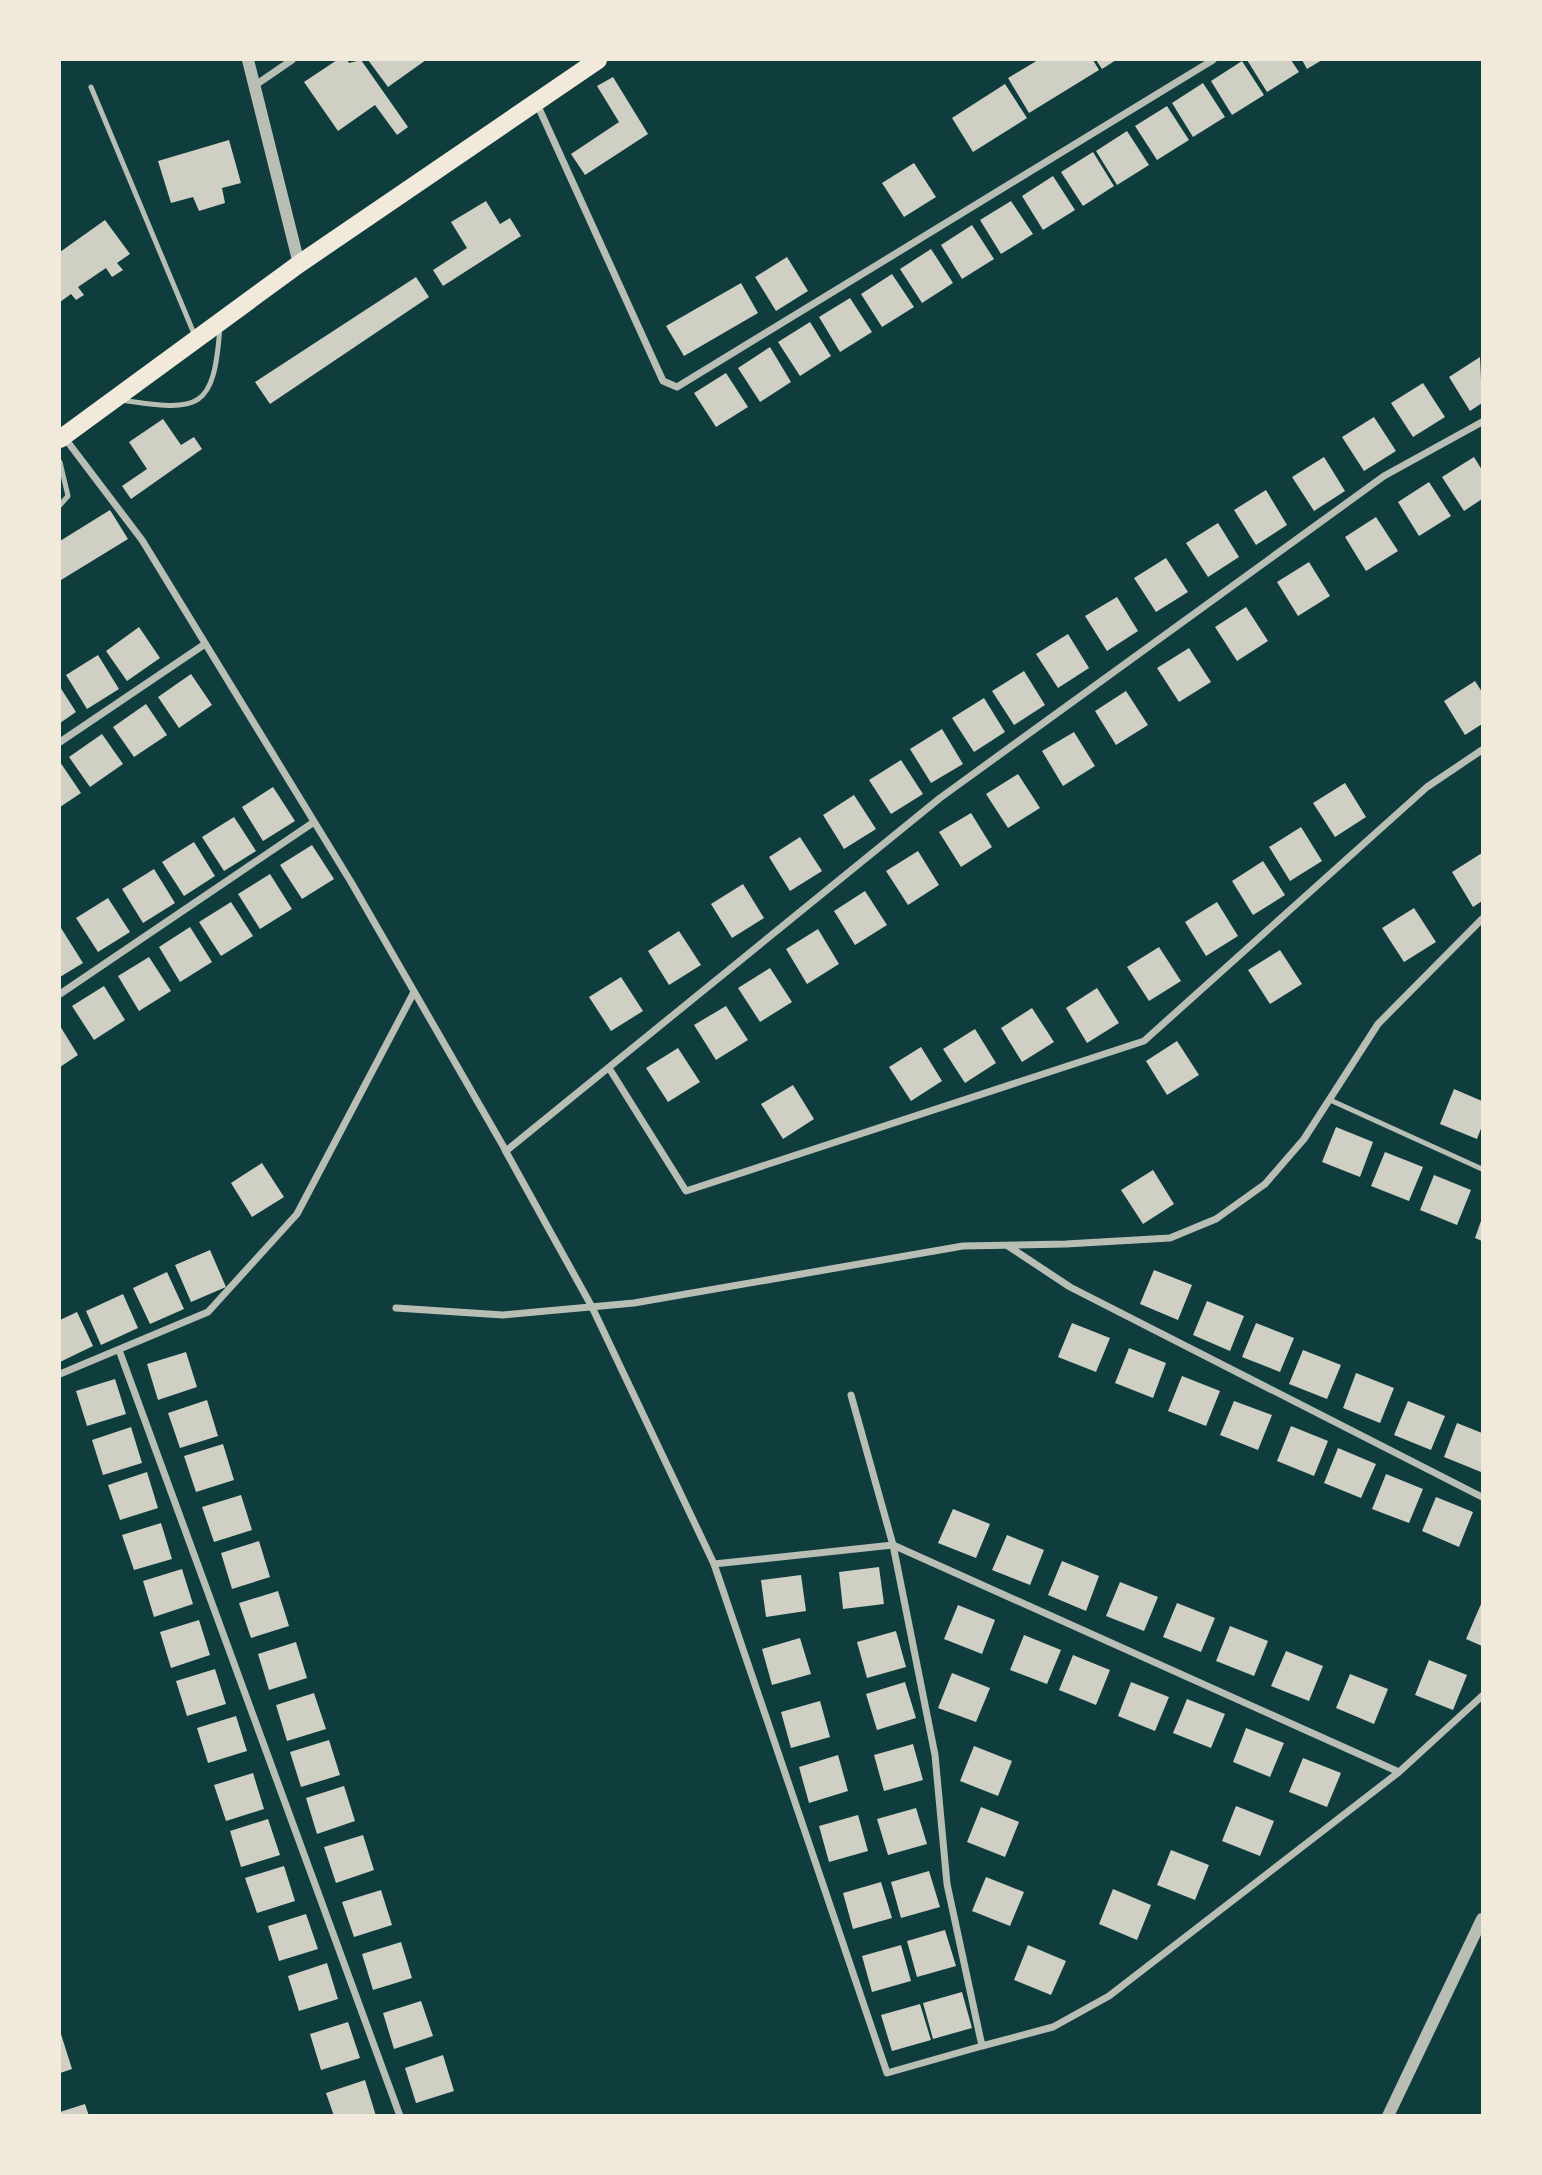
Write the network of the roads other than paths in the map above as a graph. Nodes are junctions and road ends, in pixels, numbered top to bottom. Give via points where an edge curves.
1 (248, 60) edge
2 (292, 60) edge
3 (598, 60) edge
4 (1213, 60) edge
5 (254, 86) junction
6 (91, 87) dead end
7 (536, 102) junction
8 (299, 264) junction
9 (221, 321) junction
10 (196, 339) junction
11 (115, 399) junction
12 (1482, 422) edge
13 (62, 438) edge
14 (60, 462) edge
15 (60, 505) edge
16 (205, 644) junction
17 (60, 742) edge
18 (1482, 750) edge
19 (314, 822) junction
20 (1482, 919) edge
21 (414, 992) junction
22 (60, 994) edge
23 (609, 1068) junction
24 (1331, 1100) junction
25 (501, 1143) junction
26 (1482, 1168) edge
27 (1007, 1245) junction
28 (592, 1307) junction
29 (396, 1308) dead end
30 (119, 1350) junction
31 (60, 1374) edge
32 (851, 1395) dead end
33 (1482, 1497) edge
34 (893, 1545) junction
35 (714, 1564) junction
36 (1482, 1696) edge
37 (1399, 1772) junction
38 (1482, 1919) edge
39 (982, 2046) junction
40 (400, 2116) edge
41 (1388, 2116) edge

1 - 5 street
2 - 5 street
3 - 7 main road
4 - 7 street via 677,387 663,381
5 - 8 street
6 - 10 lane
7 - 8 main road
8 - 9 main road
9 - 10 main road
9 - 11 lane via 218,365 199,399 180,407
10 - 11 main road
11 - 13 main road
12 - 23 street via 1384,476 940,799
13 - 16 street via 142,540
14 - 15 lane via 68,495
16 - 17 street
16 - 19 street
18 - 23 street via 1427,787 1144,1041 686,1191
19 - 21 street
19 - 22 street
20 - 24 street via 1378,1024
21 - 25 street
21 - 30 street via 297,1214 208,1312
23 - 25 street via 506,1151
24 - 26 lane
24 - 27 street via 1265,1184 1216,1219 1170,1238
25 - 28 street
27 - 28 street via 963,1246
27 - 33 street via 1070,1287
28 - 29 street via 503,1315
28 - 35 street
30 - 31 street
30 - 40 street
32 - 34 street
34 - 35 street
34 - 37 street
34 - 39 street via 935,1755 947,1884
35 - 39 street via 887,2073
36 - 37 street
37 - 39 street via 1108,1996 1053,2026
38 - 41 street

